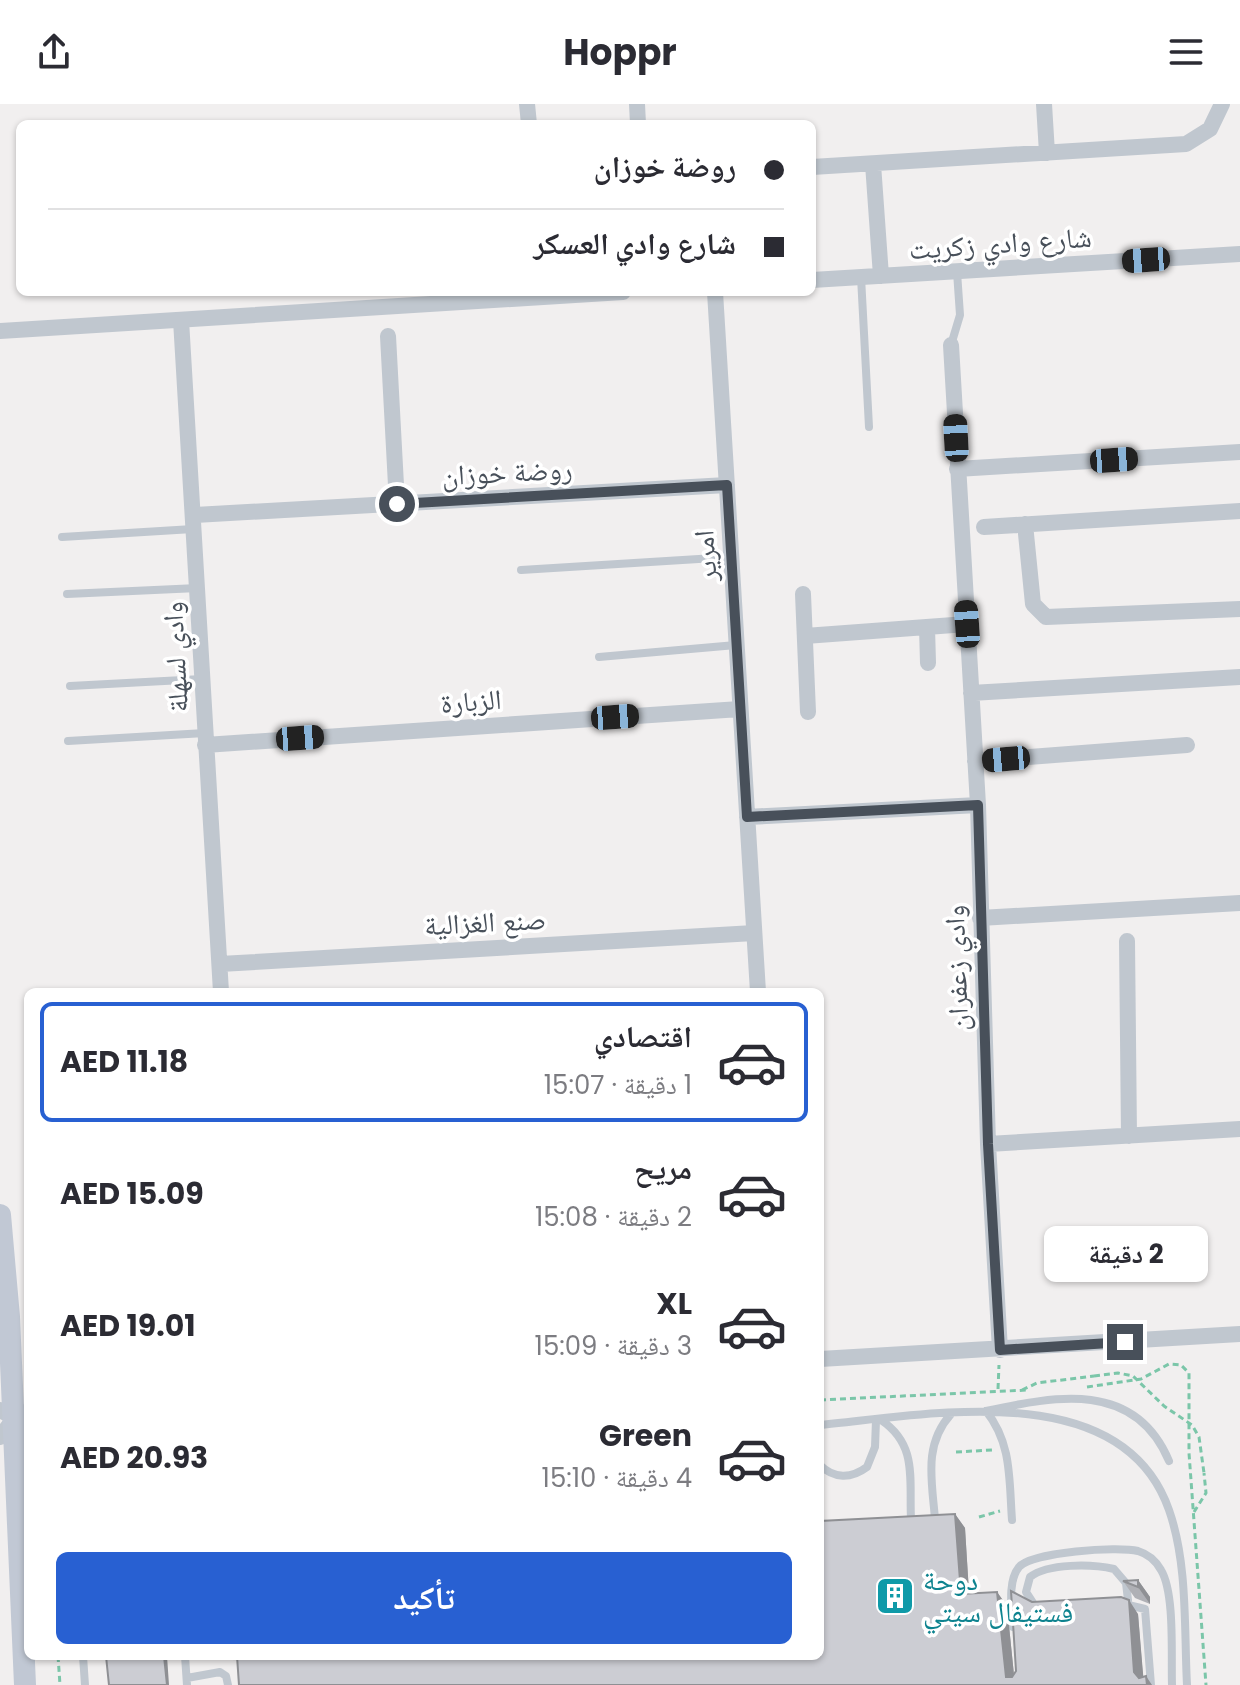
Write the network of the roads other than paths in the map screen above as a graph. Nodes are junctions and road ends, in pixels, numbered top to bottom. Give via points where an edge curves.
1 (1044, 104) edge
2 (1222, 104) edge
3 (1047, 153) junction
4 (873, 164) junction
5 (816, 167) edge
6 (1240, 254) edge
7 (957, 272) junction
8 (881, 276) junction
9 (861, 277) junction
10 (816, 280) edge
11 (526, 296) edge
12 (715, 296) edge
13 (181, 320) junction
14 (0, 331) edge
15 (388, 336) dead end
16 (951, 345) joint
17 (869, 427) dead end
18 (1240, 452) edge
19 (957, 469) junction
20 (727, 485) junction
21 (397, 504) junction
22 (1240, 511) edge
23 (195, 522) junction
24 (1025, 524) junction
25 (984, 527) dead end
26 (62, 537) dead end
27 (731, 557) junction
28 (521, 570) dead end
29 (198, 588) junction
30 (67, 594) dead end
31 (803, 594) dead end
32 (1240, 609) edge
33 (967, 624) junction
34 (927, 627) junction
35 (805, 636) junction
36 (736, 645) junction
37 (599, 657) dead end
38 (928, 663) dead end
39 (1240, 677) edge
40 (202, 679) junction
41 (70, 686) dead end
42 (971, 693) junction
43 (740, 709) junction
44 (808, 712) dead end
45 (205, 739) junction
46 (68, 741) dead end
47 (1187, 745) dead end
48 (975, 761) junction
49 (978, 805) junction
50 (747, 817) junction
51 (1240, 903) edge
52 (980, 918) junction
53 (754, 933) junction
54 (1127, 941) dead end
55 (220, 964) junction
56 (221, 988) edge
57 (758, 988) edge
58 (1240, 1129) edge
59 (1129, 1136) junction
60 (988, 1144) junction
61 (0, 1215) edge
62 (1240, 1334) edge
63 (1000, 1350) junction
64 (824, 1359) edge
65 (10, 1365) junction
66 (24, 1382) edge
67 (986, 1411) junction
68 (951, 1414) junction
69 (14, 1420) edge
70 (879, 1420) junction
71 (824, 1425) edge
72 (1169, 1461) dead end
73 (824, 1468) edge
74 (24, 1487) edge
75 (911, 1519) edge
76 (935, 1519) edge
77 (1012, 1520) dead end
78 (17, 1533) junction
79 (1128, 1600) edge
80 (1114, 1605) edge
81 (1042, 1609) edge
82 (1015, 1641) edge
83 (83, 1660) edge
84 (185, 1660) edge
85 (187, 1681) edge
86 (25, 1685) edge
87 (85, 1685) edge
88 (228, 1685) edge
89 (1151, 1685) edge
90 (1172, 1685) edge
91 (1187, 1685) edge

1 - 3 street
2 - 3 street via 1210,129 1186,144
3 - 4 street
4 - 5 street
4 - 8 street
6 - 7 street, شارع وادي زكريت
7 - 8 street, شارع وادي زكريت
7 - 16 lane via 960,315
8 - 9 street, شارع وادي زكريت
9 - 10 street, شارع وادي زكريت
9 - 17 lane
11 - 13 street
12 - 20 street, امرير
13 - 14 street
13 - 23 street, وادي لسهلة
15 - 21 street
16 - 19 street, وادي زعفران
18 - 19 street
19 - 33 street, وادي زعفران
20 - 21 street, روضة خوزان
20 - 27 street, امرير
21 - 23 street, روضة خوزان
22 - 24 street
23 - 26 lane
23 - 29 street, وادي لسهلة
24 - 25 street
24 - 32 street via 1033,604 1046,617
27 - 28 lane
27 - 36 street, امرير
29 - 30 lane
29 - 40 street, وادي لسهلة
31 - 35 street
33 - 34 street
33 - 42 street, وادي زعفران
34 - 35 street
34 - 38 street
35 - 44 street
36 - 37 lane
36 - 43 street, امرير
39 - 42 street
40 - 41 lane
40 - 45 street, وادي لسهلة
42 - 48 street, وادي زعفران
43 - 45 street, الزبارة
43 - 50 street, امرير
45 - 46 lane
45 - 55 street, وادي لسهلة
47 - 48 street
48 - 49 street, وادي زعفران
49 - 50 street
49 - 52 street, وادي زعفران
50 - 53 street, امرير
51 - 52 street
52 - 60 street, وادي زعفران
53 - 55 street, صنع الغزالية
53 - 57 street, امرير
54 - 59 street
55 - 56 street, وادي لسهلة
58 - 59 street
59 - 60 street
60 - 63 street, وادي زعفران
61 - 65 main road
62 - 63 street
63 - 64 street
65 - 66 main road
65 - 69 main road
67 - 68 lane
67 - 72 lane via 1031,1403 1105,1401 1141,1418 1157,1435
67 - 77 lane via 1007,1452
67 - 91 lane via 1093,1429 1128,1453 1161,1491 1174,1524 1181,1575
68 - 70 lane
68 - 76 lane via 931,1447
69 - 78 main road
70 - 71 lane
70 - 73 lane via 867,1467 846,1476
70 - 75 lane via 900,1434 907,1446
74 - 78 main road
78 - 86 main road
79 - 81 lane via 1126,1583 1114,1569 1044,1570 1030,1577 1027,1587 1030,1603
80 - 89 lane via 1145,1609
82 - 90 lane via 1012,1583 1027,1560 1140,1552 1160,1567 1166,1583
83 - 87 lane
84 - 85 lane
85 - 88 lane via 216,1671 226,1676

